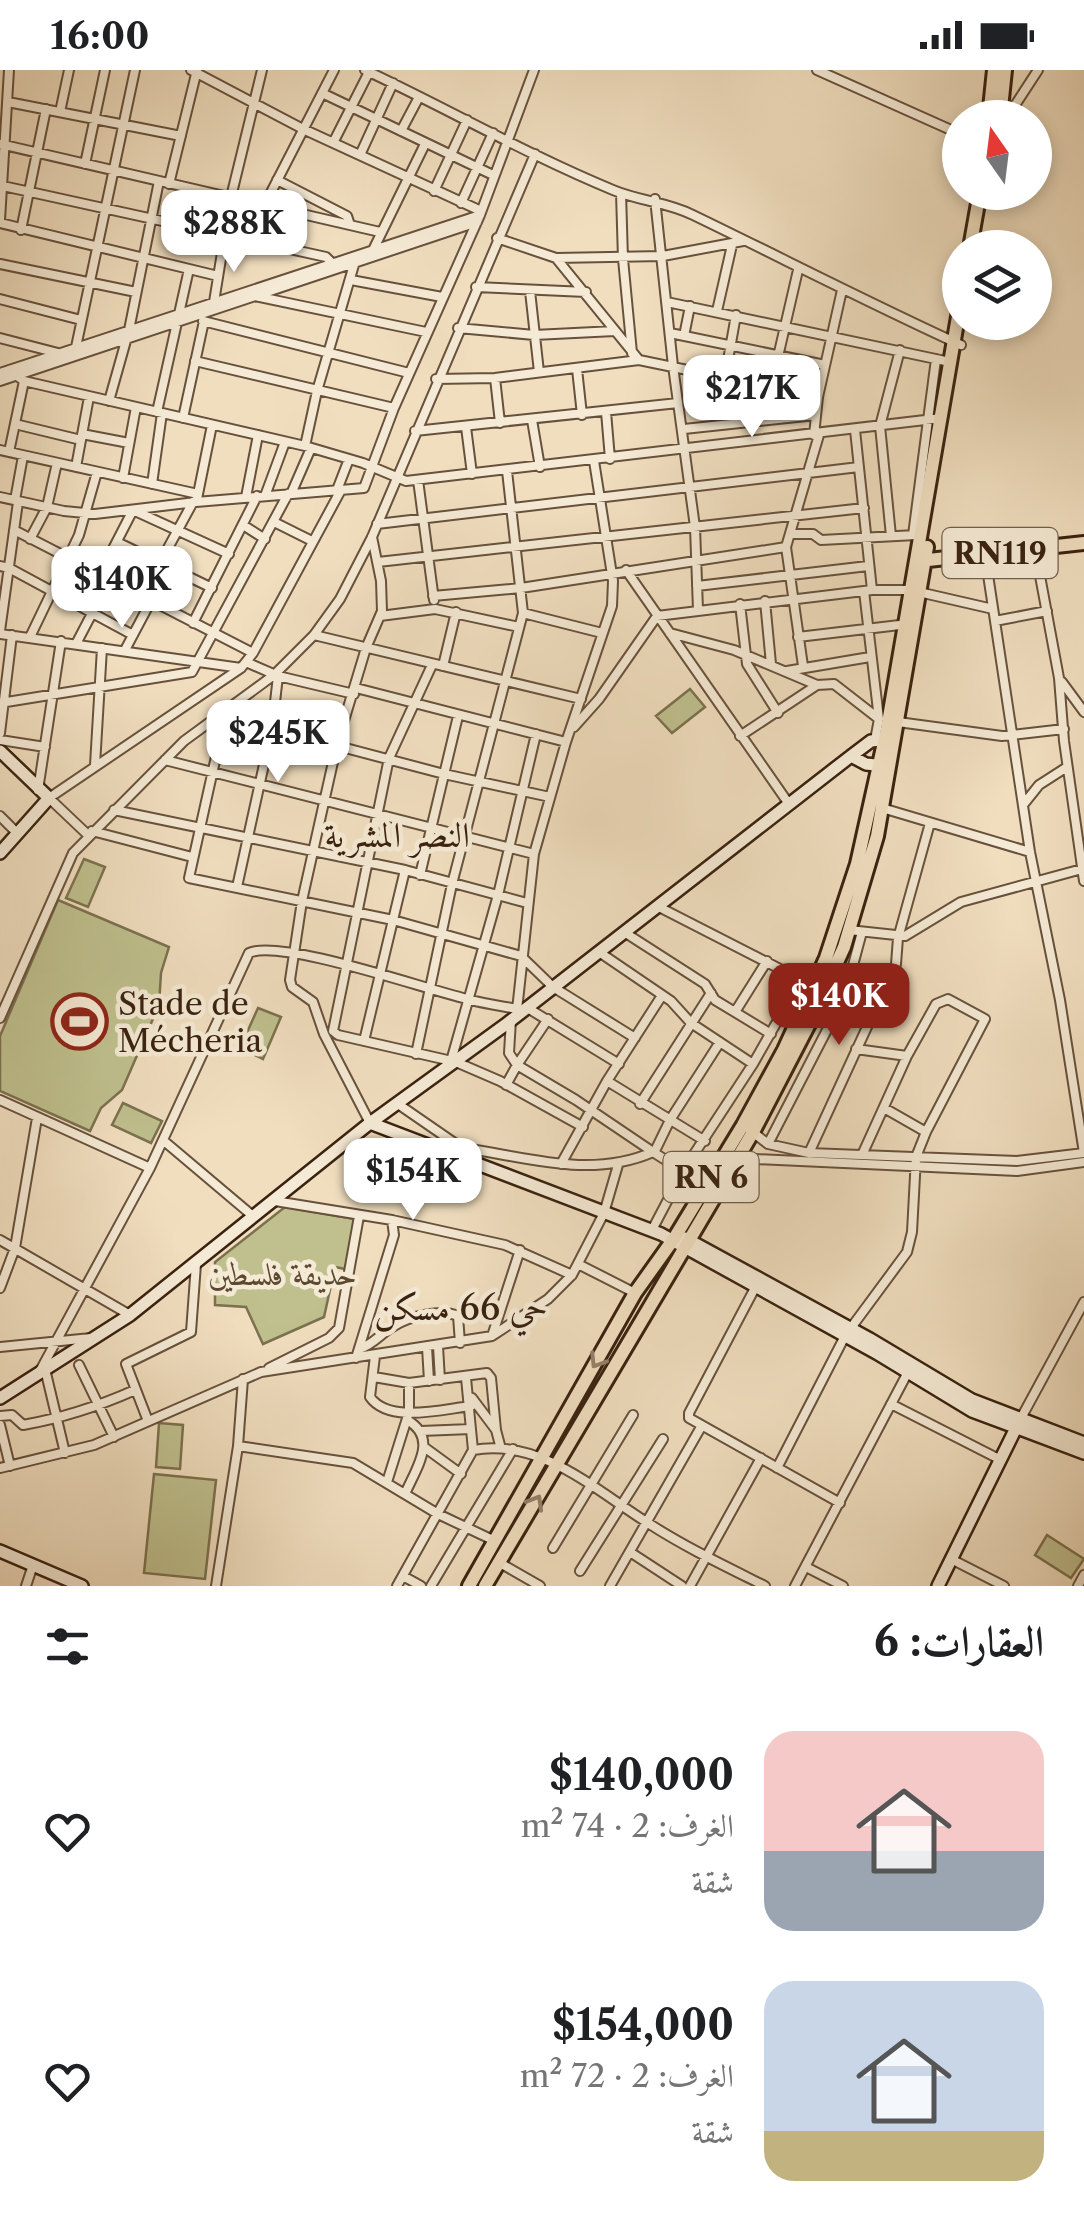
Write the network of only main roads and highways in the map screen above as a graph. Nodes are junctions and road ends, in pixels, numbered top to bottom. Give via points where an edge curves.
1 (994, 70) edge
2 (1005, 70) edge
3 (991, 100) edge
4 (1002, 100) edge
5 (957, 340) edge
6 (958, 340) edge
7 (957, 344) junction
8 (938, 419) junction
9 (1084, 543) edge
10 (921, 561) junction
11 (909, 624) junction
12 (885, 739) junction
13 (0, 751) edge
14 (851, 756) junction
15 (884, 766) junction
16 (0, 853) edge
17 (370, 1123) junction
18 (748, 1129) junction
19 (672, 1238) junction
20 (621, 1318) junction
21 (636, 1326) junction
22 (0, 1398) edge
23 (1018, 1425) junction
24 (1084, 1443) edge
25 (1084, 1453) edge
26 (0, 1551) edge
27 (82, 1586) edge
28 (468, 1586) edge
29 (486, 1586) edge
30 (938, 1586) edge

1 - 3 main road
2 - 4 main road
5 - 7 main road, RN 6
6 - 7 main road, RN 6
7 - 8 main road, RN 6
7 - 8 main road, RN 6 via 943,361
8 - 10 main road, RN 6
8 - 10 main road, RN 6 via 917,534
9 - 10 main road, RN119
10 - 11 main road, RN 6
11 - 12 main road, RN 6
11 - 12 main road, RN 6 via 898,722
12 - 14 main road
12 - 15 main road, RN 6
13 - 16 main road via 49,798
14 - 15 main road
14 - 17 main road
15 - 18 main road, RN 6 via 826,958
15 - 18 main road, RN 6 via 882,808 856,931
17 - 19 main road
17 - 22 main road via 130,1314
18 - 19 main road, RN 6
18 - 19 main road, RN 6 via 733,1167
19 - 20 main road, RN 6
19 - 21 main road, RN 6
19 - 23 main road via 848,1332 972,1411
20 - 21 main road
20 -> 28 main road, RN 6
29 -> 21 main road, RN 6
23 - 24 main road
23 - 25 main road
23 - 30 main road
26 - 27 main road

